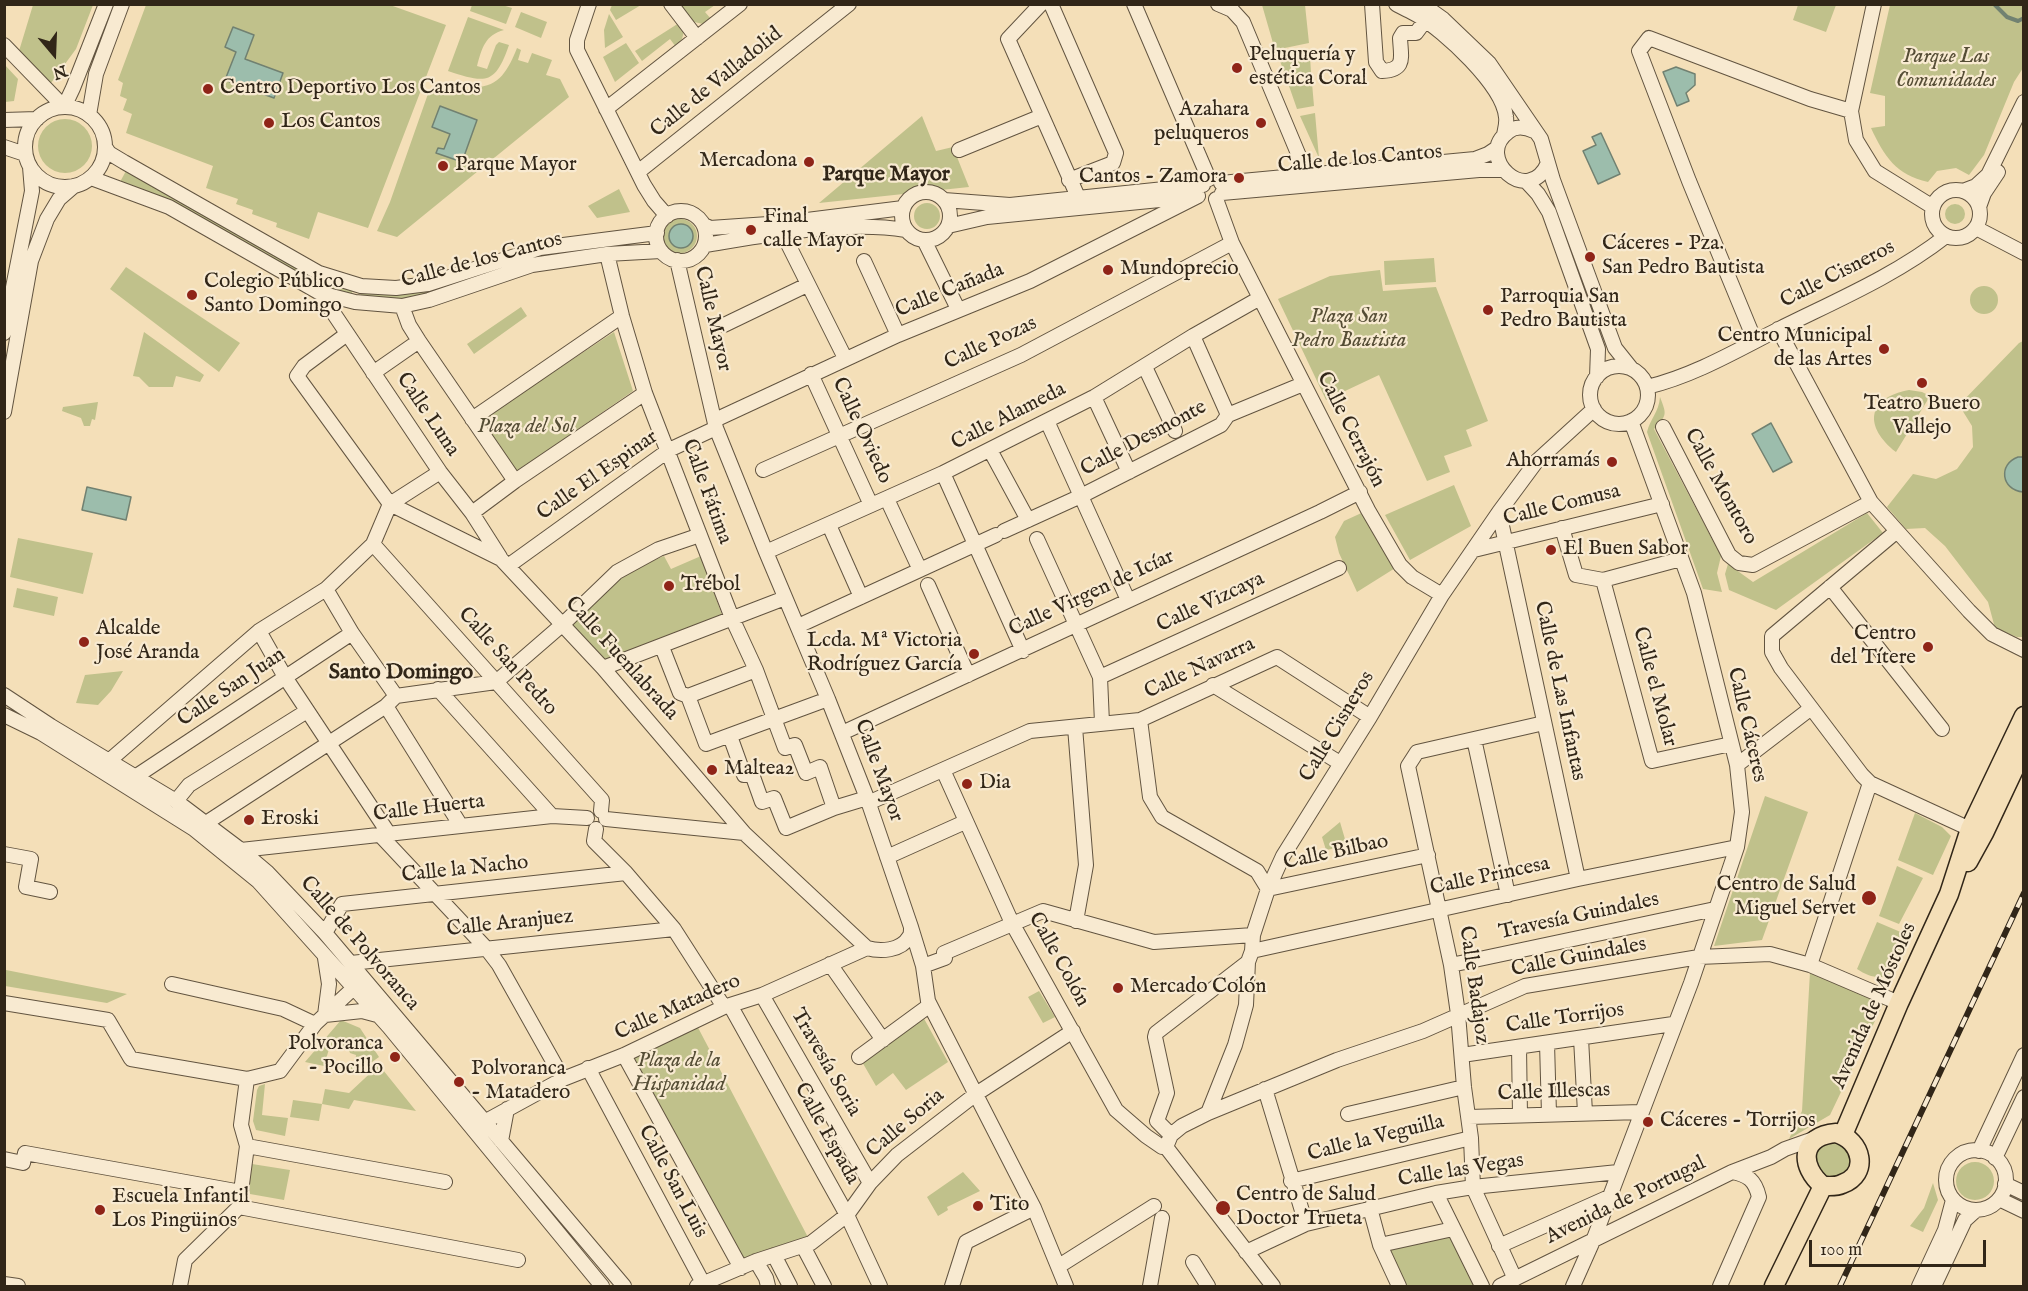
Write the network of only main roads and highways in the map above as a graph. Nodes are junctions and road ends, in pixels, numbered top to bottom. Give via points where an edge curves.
1 (2024, 716) edge
2 (2024, 748) edge
3 (1949, 894) junction
4 (1843, 1135) junction
5 (1823, 1186) junction
6 (1774, 1287) edge

1 - 3 main road, Avenida de Móstoles via 1971,829
2 - 3 main road, Avenida de Móstoles via 1984,833
3 - 4 main road, Avenida de Móstoles
4 - 5 main road via 1857,1147 1857,1172 1844,1184
4 - 5 main road via 1818,1137 1807,1152 1809,1172
5 - 6 main road

